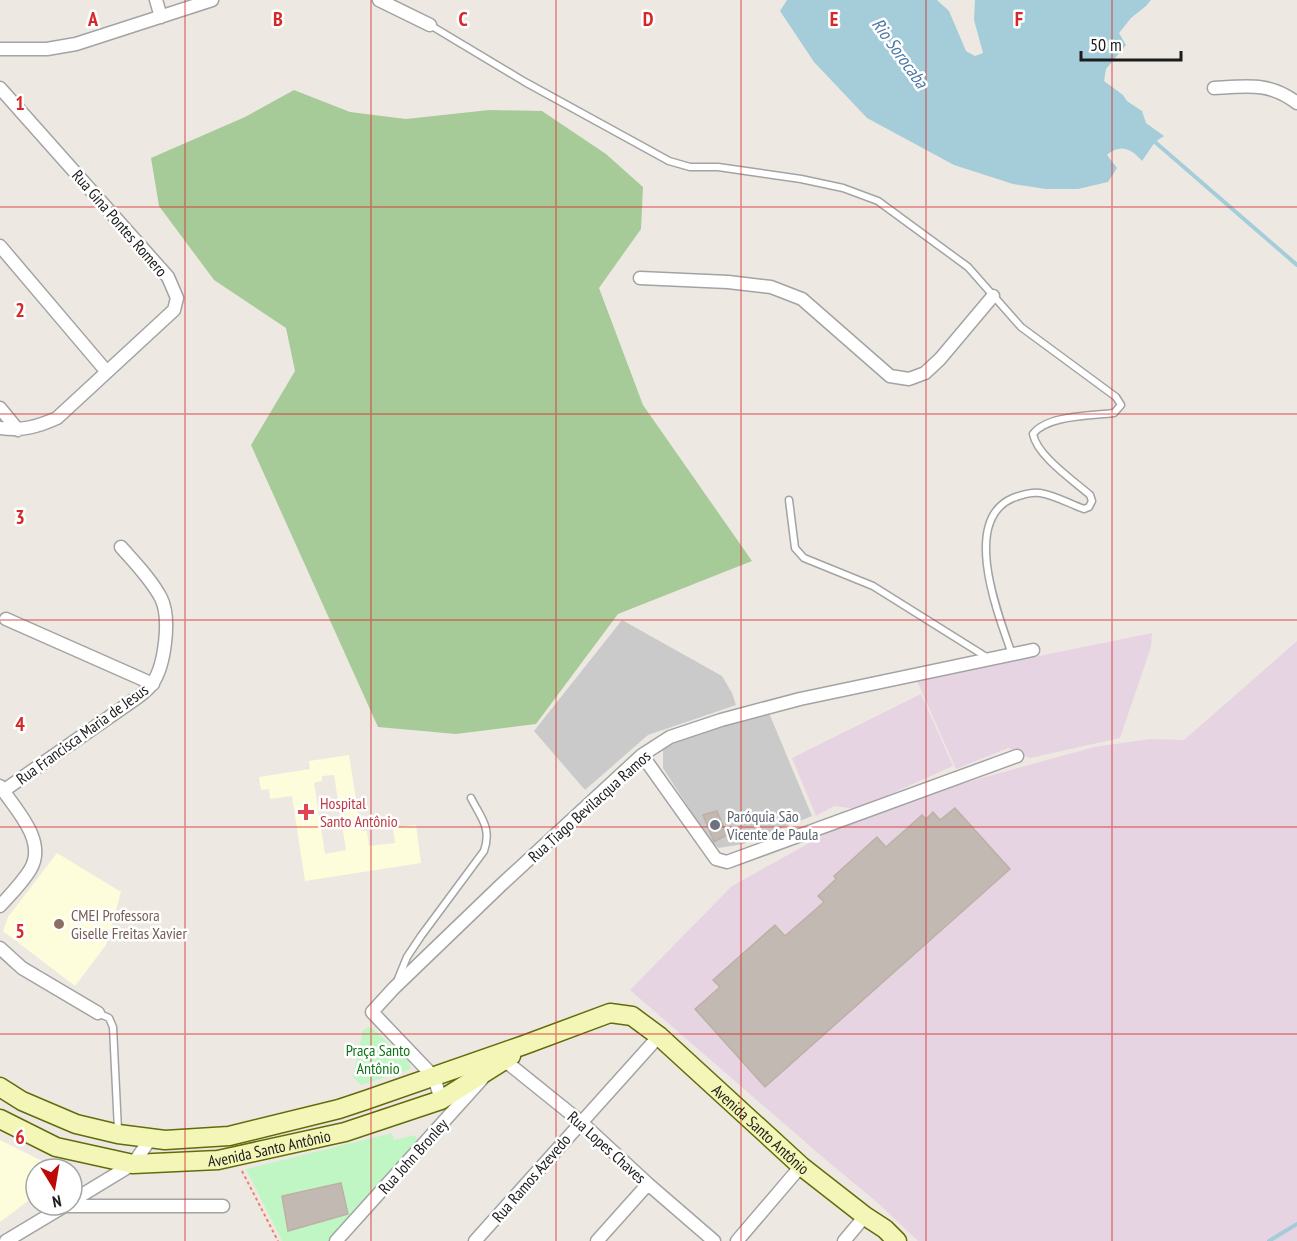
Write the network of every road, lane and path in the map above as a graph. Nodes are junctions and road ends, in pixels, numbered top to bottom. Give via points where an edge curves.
1 (156, 0) edge
2 (212, 0) edge
3 (379, 0) edge
4 (161, 17) junction
5 (430, 25) joint
6 (0, 49) edge
7 (0, 88) edge
8 (1214, 88) dead end
9 (1297, 104) edge
10 (0, 246) edge
11 (640, 278) dead end
12 (993, 296) junction
13 (107, 372) junction
14 (0, 408) edge
15 (0, 428) edge
16 (18, 430) junction
17 (789, 500) dead end
18 (121, 547) dead end
19 (6, 619) dead end
20 (1033, 650) dead end
21 (1013, 655) junction
22 (992, 660) junction
23 (153, 684) junction
24 (642, 755) junction
25 (1017, 756) dead end
26 (2, 789) edge
27 (471, 798) dead end
28 (0, 906) edge
29 (0, 948) edge
30 (394, 988) junction
31 (98, 1013) joint
32 (659, 1036) junction
33 (501, 1058) junction
34 (489, 1071) junction
35 (434, 1077) junction
36 (0, 1087) edge
37 (441, 1100) junction
38 (0, 1119) edge
39 (581, 1122) junction
40 (118, 1134) junction
41 (151, 1138) junction
42 (235, 1158) junction
43 (133, 1164) junction
44 (801, 1166) junction
45 (648, 1184) junction
46 (84, 1195) edge
47 (84, 1205) edge
48 (223, 1206) dead end
49 (865, 1216) junction
50 (46, 1217) edge
51 (6, 1241) edge
52 (278, 1241) edge
53 (336, 1241) edge
54 (475, 1241) edge
55 (597, 1241) edge
56 (714, 1241) edge
57 (737, 1241) edge
58 (844, 1241) edge
59 (897, 1241) edge

1 - 4 street
2 - 4 street
3 - 5 street
4 - 6 street via 76,44 47,49
5 - 12 lane via 669,160 690,167 718,167 801,179 878,201 968,267
7 - 13 street, Rua Gina Pontes Romero via 174,288 174,310
8 - 9 street via 1265,87 1283,93
10 - 13 street
11 - 12 street via 771,287 802,299 890,376 909,379 925,373 940,359
12 - 21 lane via 1021,327 1116,397 1121,405 1114,413 1042,424 1033,434 1035,443 1090,495 1089,507 1040,493 1022,495 1001,506 989,525 985,546 994,606
13 - 16 street, Rua Gina Pontes Romero via 57,418
14 - 16 street
15 - 16 street, Rua Gina Pontes Romero
17 - 22 lane via 795,548 804,558 873,586
18 - 23 street, Rua Francisca Maria de Jesus via 154,586 166,614 161,661
19 - 23 street
20 - 21 street, Rua Tiago Bevilacqua Ramos
21 - 22 street, Rua Tiago Bevilacqua Ramos
22 - 24 street, Rua Tiago Bevilacqua Ramos via 800,699 721,720 670,736
23 - 26 street, Rua Francisca Maria de Jesus
24 - 25 street via 716,859 727,862
24 - 30 street, Rua Tiago Bevilacqua Ramos
26 - 28 street via 34,837 35,855 31,869
27 - 30 lane via 488,831 484,850 407,957
29 - 31 street via 22,968
30 - 35 street, Rua Tiago Bevilacqua Ramos via 372,1012
31 - 40 lane via 109,1018 113,1027
32 - 33 main road, Avenida Santo Antônio via 632,1016 610,1013
32 - 39 street, Rua Ramos Azevedo
32 - 44 main road, Avenida Santo Antônio
33 - 34 main road, Avenida Santo Antônio
33 - 35 main road, Avenida Santo Antônio
33 - 39 street, Rua Lopes Chaves
34 - 37 main road, Avenida Santo Antônio
34 - 53 street, Rua John Bronley
35 - 37 street
35 - 41 main road, Avenida Santo Antônio via 339,1109 230,1136
36 - 40 main road, Avenida Santo Antônio via 76,1124
37 - 42 main road, Avenida Santo Antônio via 345,1132
38 - 43 main road, Avenida Santo Antônio via 56,1147
39 - 45 street, Rua Lopes Chaves
39 - 54 street, Rua Ramos Azevedo
40 - 41 main road, Avenida Santo Antônio
41 - 43 street
42 - 43 main road, Avenida Santo Antônio
42 - 52 path
43 - 46 street
44 - 49 main road, Avenida Santo Antônio
44 - 57 street
45 - 55 street
45 - 56 street, Rua Lopes Chaves
47 - 48 street
49 - 58 street
49 - 59 main road, Avenida Santo Antônio
50 - 51 street

